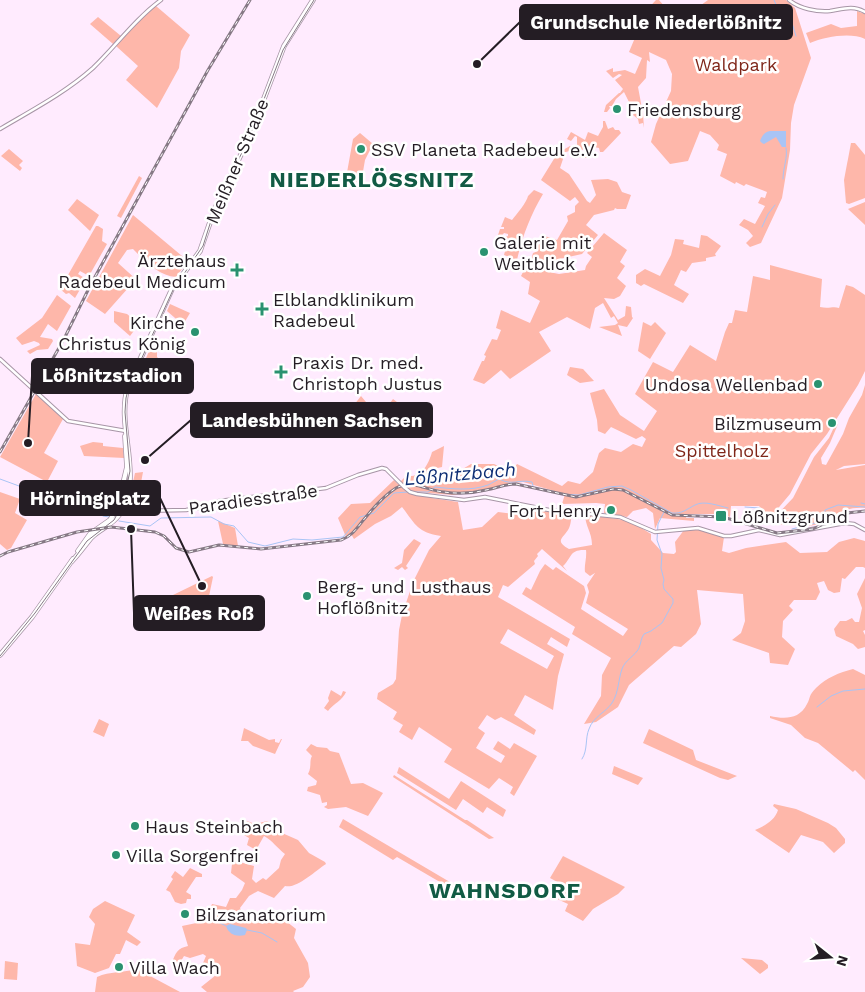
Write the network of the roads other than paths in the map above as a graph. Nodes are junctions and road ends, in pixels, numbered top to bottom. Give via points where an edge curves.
1 (161, 0) edge
2 (313, 0) edge
3 (789, 0) edge
4 (865, 12) edge
5 (0, 130) edge
6 (0, 359) edge
7 (126, 432) junction
8 (120, 507) junction
9 (865, 530) edge
10 (0, 655) edge

1 - 5 street via 75,83
2 - 7 main road, Meißner Straße via 284,46 200,251 172,289 131,380 124,403
3 - 4 street via 815,10 853,7
6 - 7 street via 68,421
7 - 8 main road, Meißner Straße via 127,467
8 - 9 street, Paradiesstraße via 138,511 206,507 215,502 326,488 376,469 386,469 412,493 458,499 485,497 548,510 620,517 657,532 698,528 724,536 759,530 780,535 845,523
8 - 10 main road, Meißner Straße via 115,520 92,537

